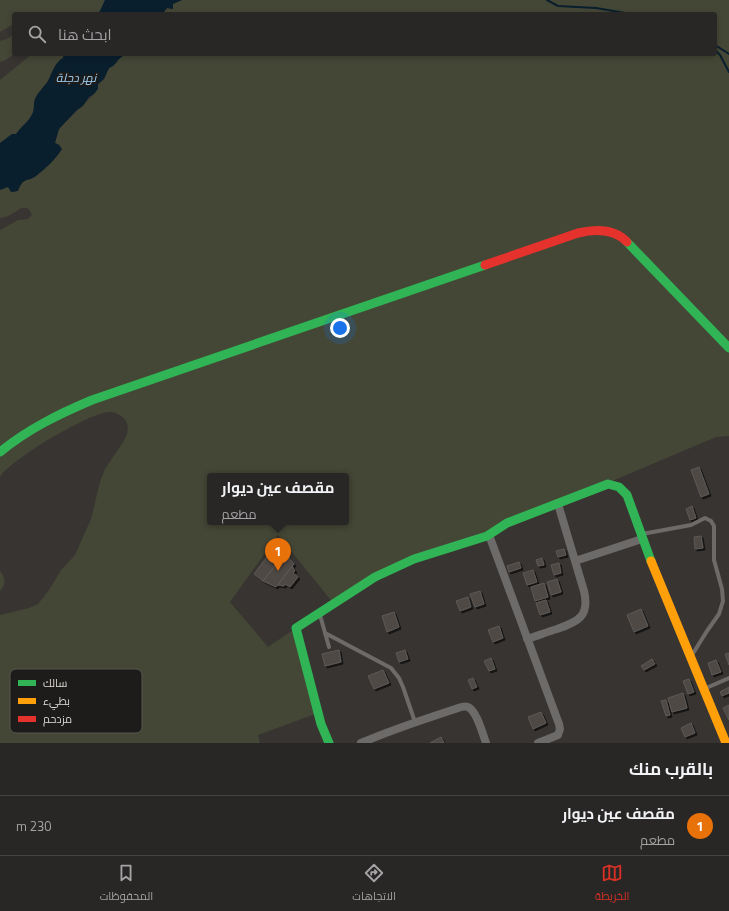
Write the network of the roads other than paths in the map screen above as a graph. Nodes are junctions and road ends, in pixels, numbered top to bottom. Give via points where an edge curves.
1 (729, 348) edge
2 (0, 452) edge
3 (558, 504) junction
4 (489, 535) junction
5 (642, 537) junction
6 (575, 561) junction
7 (320, 612) junction
8 (325, 633) junction
9 (527, 639) junction
10 (329, 647) dead end
11 (691, 658) junction
12 (729, 678) edge
13 (704, 689) junction
14 (415, 722) junction
15 (725, 731) edge
16 (329, 743) edge
17 (361, 743) edge
18 (486, 743) edge
19 (538, 743) edge
20 (726, 743) edge

1 - 2 street via 624,239 605,230 592,230 92,400 37,426
3 - 4 street via 507,523
3 - 5 street via 604,485 616,486 623,489 627,495
3 - 6 street
4 - 7 street via 414,559 375,577
4 - 9 street
5 - 6 street
5 - 11 street
5 - 11 lane via 691,525 703,519 710,520 713,524 714,560 722,589 722,605
6 - 9 street via 586,597 583,614 571,625
7 - 8 lane
7 - 16 street via 296,628 321,724
8 - 10 lane
8 - 14 lane via 391,668 403,687
9 - 19 street via 560,729 555,737
11 - 13 street
12 - 13 lane
13 - 15 street
14 - 17 street
14 - 18 street via 468,707 475,714
15 - 20 street

